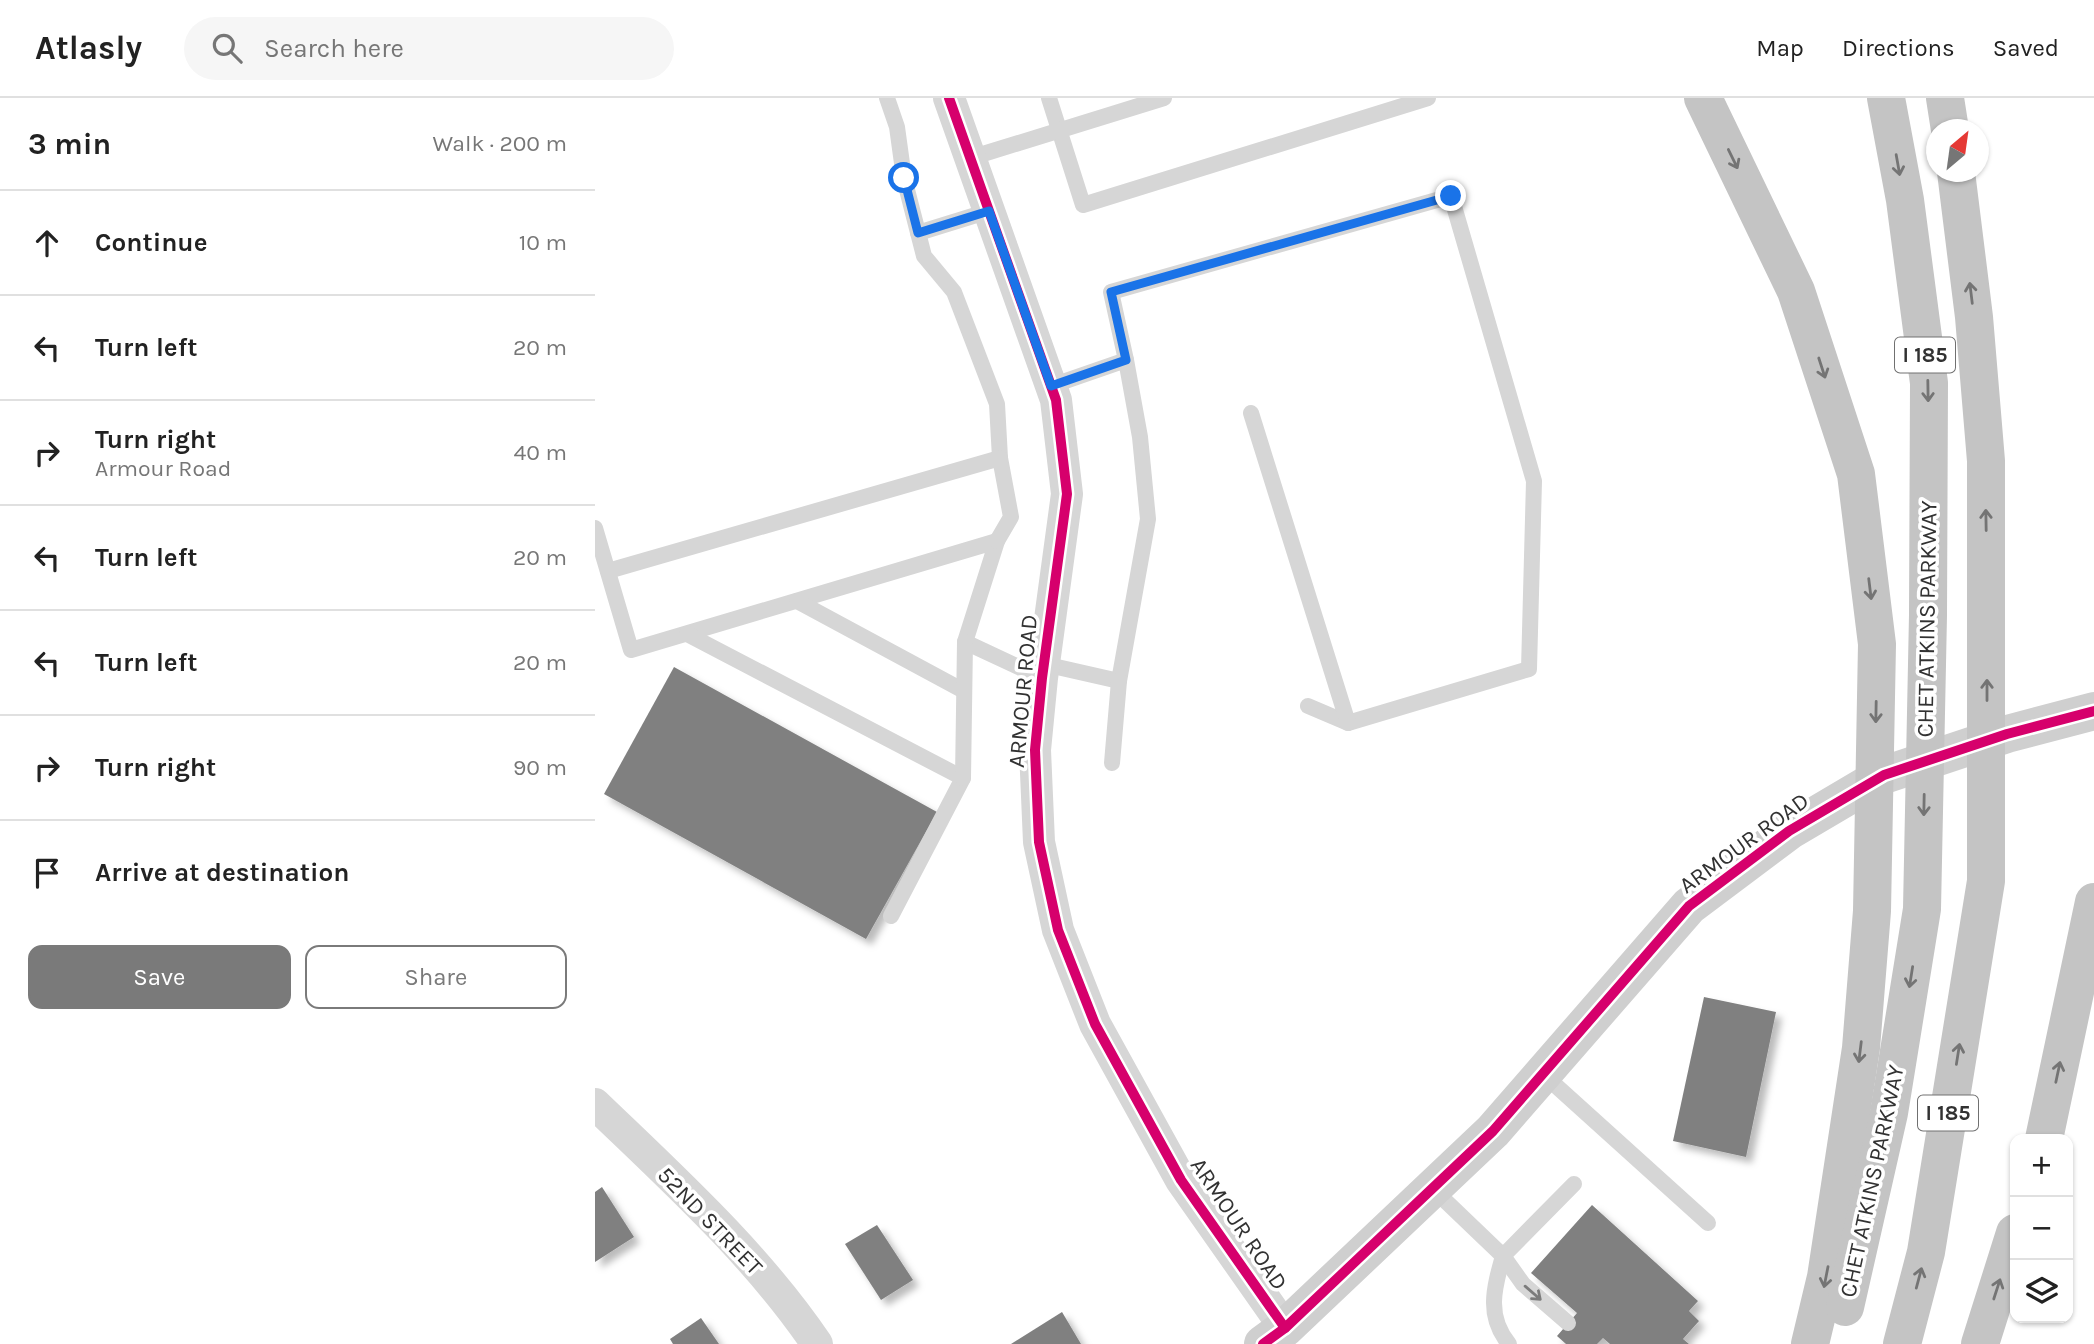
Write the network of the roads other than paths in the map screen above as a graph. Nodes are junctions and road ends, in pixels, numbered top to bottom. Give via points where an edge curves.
1 (887, 98) edge
2 (949, 98) edge
3 (1049, 98) edge
4 (1164, 98) edge
5 (1428, 98) edge
6 (1703, 98) edge
7 (1887, 98) edge
8 (1945, 98) edge
9 (1948, 119) edge
10 (1061, 130) junction
11 (970, 158) junction
12 (1957, 182) edge
13 (989, 211) junction
14 (918, 233) junction
15 (1126, 360) junction
16 (1051, 386) junction
17 (1251, 413) dead end
18 (1000, 458) junction
19 (595, 528) edge
20 (997, 541) junction
21 (608, 571) junction
22 (797, 601) junction
23 (687, 634) junction
24 (965, 642) junction
25 (1043, 671) junction
26 (1119, 681) junction
27 (964, 691) junction
28 (1308, 706) dead end
29 (2094, 711) edge
30 (1348, 723) junction
31 (1112, 763) dead end
32 (963, 778) junction
33 (2094, 902) edge
34 (891, 916) dead end
35 (1543, 1074) junction
36 (595, 1104) edge
37 (2046, 1134) edge
38 (1574, 1184) dead end
39 (1432, 1188) junction
40 (1708, 1223) dead end
41 (2010, 1249) edge
42 (1503, 1256) junction
43 (1568, 1324) dead end
44 (1274, 1336) edge
45 (817, 1344) edge
46 (1509, 1344) edge
47 (1810, 1344) edge
48 (1836, 1344) edge
49 (1902, 1344) edge
50 (1980, 1344) edge

1 - 14 lane via 898,127 904,178
2 - 11 street, ARMOUR ROAD
3 - 10 lane
4 - 10 lane
5 - 10 lane via 1083,205
6 -> 47 highway via 1796,291 1856,474 1877,643 1872,911 1861,1048 1826,1277
7 -> 48 highway, CHET ATKINS PARKWAY / I 185 via 1929,383 1922,909 1889,1113
8 - 9 highway
10 - 11 lane
11 - 13 street, ARMOUR ROAD
49 -> 12 highway, I 185 via 1926,1252 1986,881 1986,461
13 - 14 lane
13 - 16 street, ARMOUR ROAD
14 - 18 lane via 924,256 954,292 997,404
15 - 16 lane
15 - 26 lane via 1148,519
15 - 30 lane via 1111,292 1451,196 1534,481 1529,669
16 - 25 street, ARMOUR ROAD via 1067,494
17 - 30 lane
18 - 20 lane via 1011,517
18 - 21 lane
19 - 21 lane
20 - 22 lane
20 - 24 lane
21 - 23 lane via 631,650
22 - 23 lane
22 - 27 lane
23 - 32 lane
24 - 25 lane
24 - 27 lane
25 - 26 lane
25 - 44 street, ARMOUR ROAD via 1035,750 1039,842 1058,930 1095,1024
26 - 31 lane
27 - 32 lane
28 - 30 lane
29 - 35 street, ARMOUR ROAD via 1884,775 1789,831 1689,906
32 - 34 lane
37 -> 33 highway
35 - 39 street, ARMOUR ROAD via 1493,1131
35 - 40 lane
36 - 45 street, 52ND STREET via 729,1235
38 - 42 lane
39 - 42 lane
39 - 44 street, ARMOUR ROAD
50 -> 41 highway
42 -> 43 lane via 1523,1284
42 - 46 lane via 1493,1293 1499,1332

